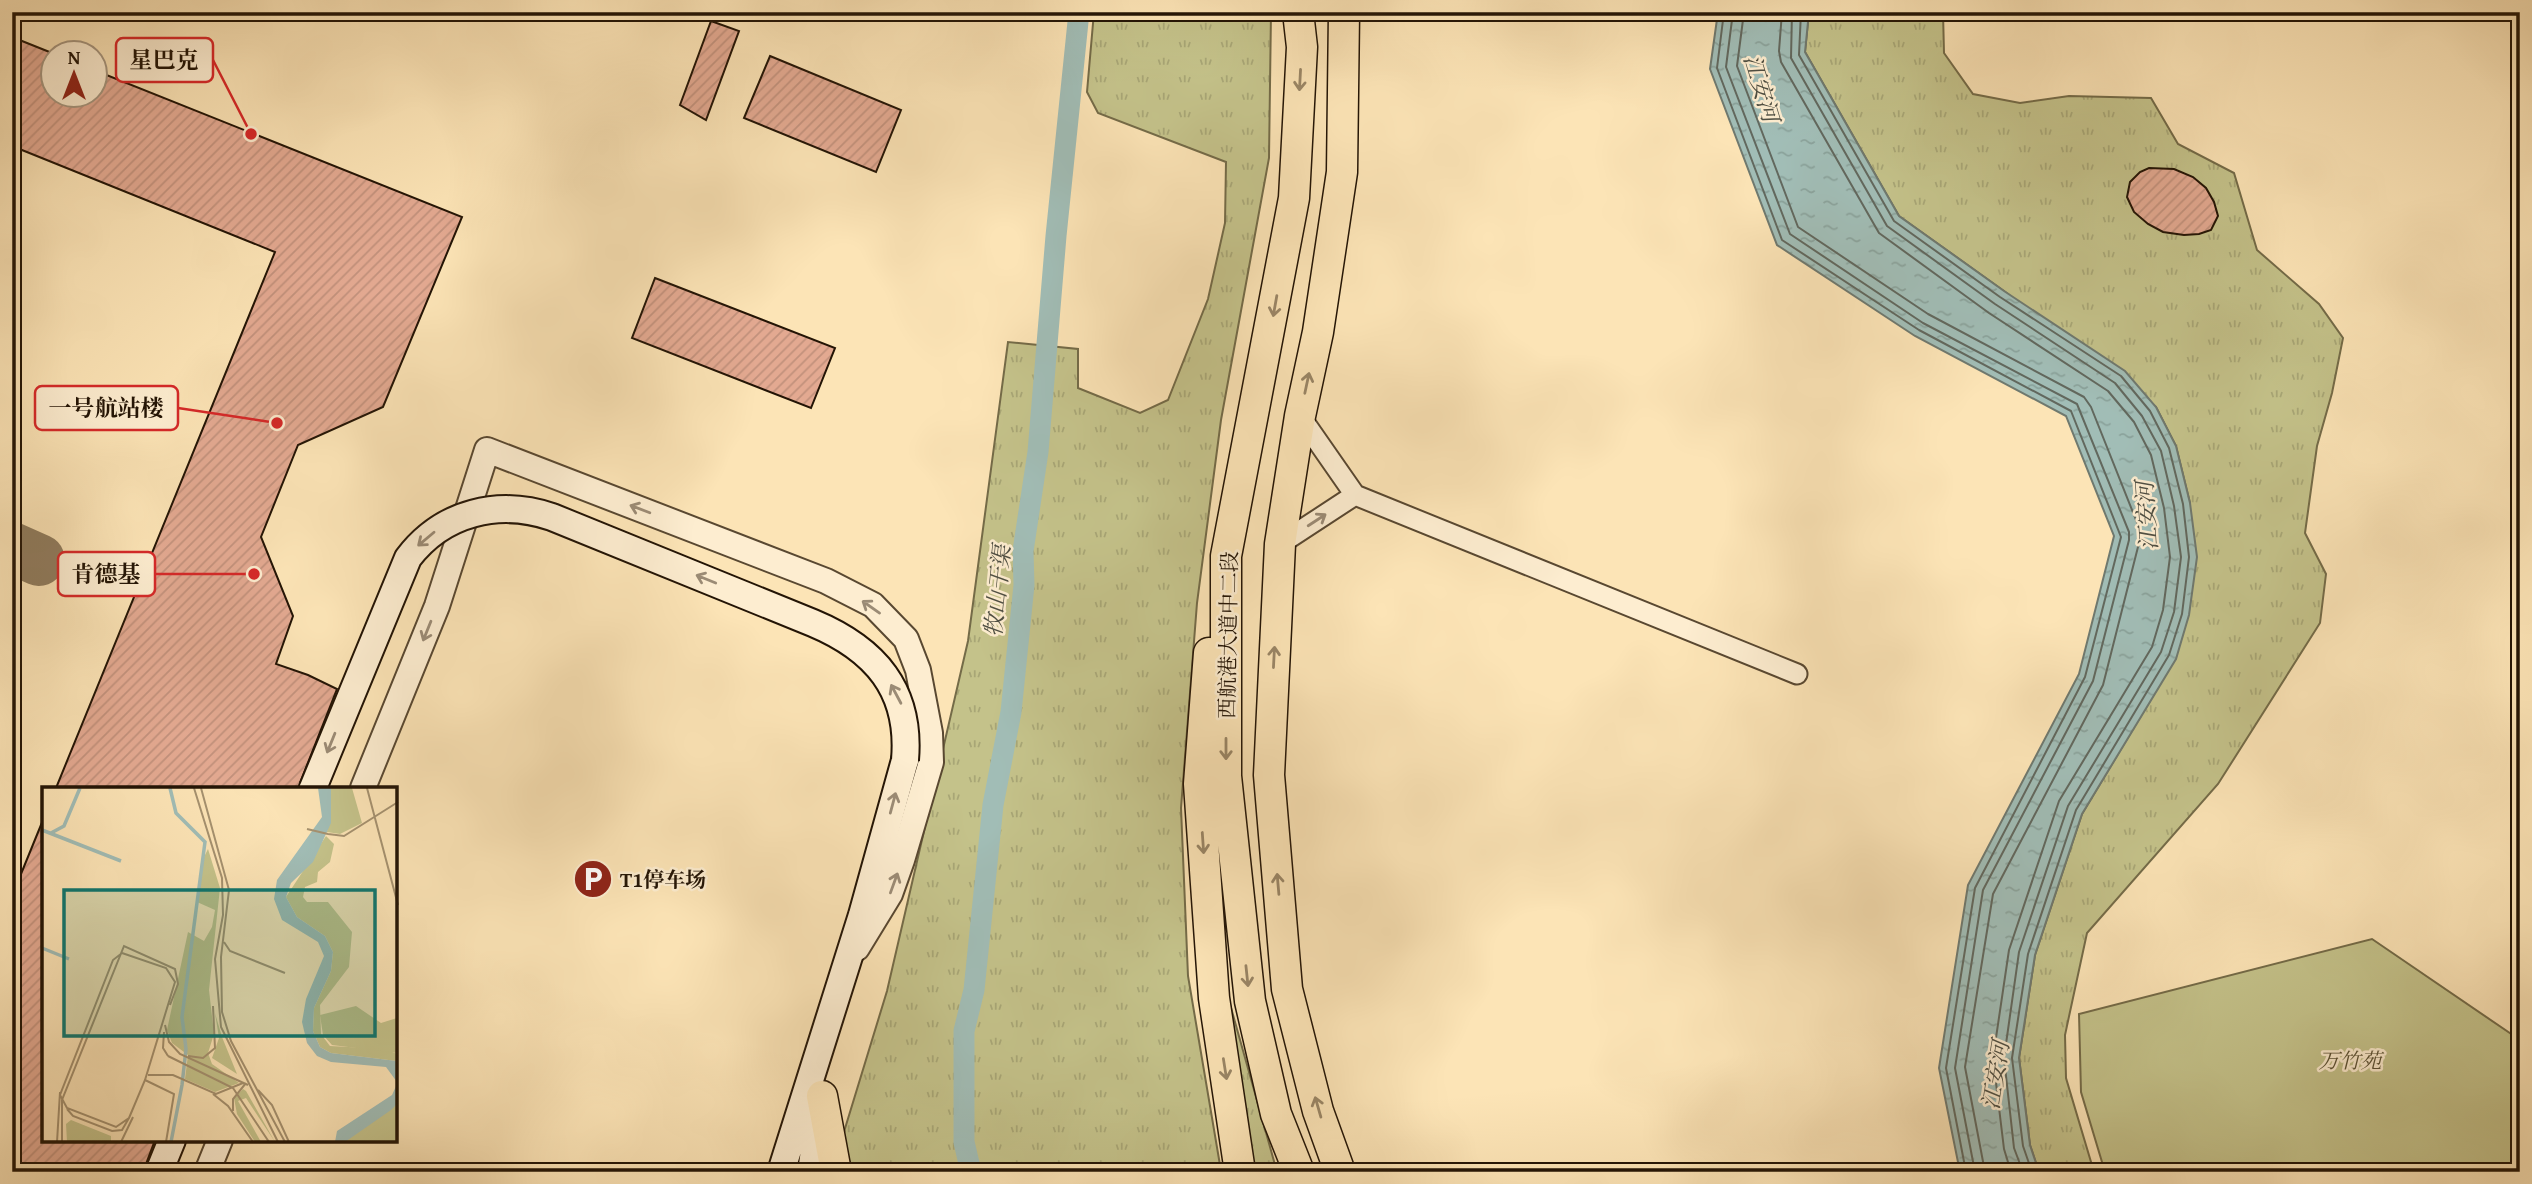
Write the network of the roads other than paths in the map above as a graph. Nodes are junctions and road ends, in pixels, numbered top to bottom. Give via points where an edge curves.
1 (1298, 12) edge
2 (1344, 12) edge
3 (1300, 416) junction
4 (1355, 495) junction
5 (1280, 544) junction
6 (1226, 556) junction
7 (1797, 674) dead end
8 (314, 787) edge
9 (364, 787) edge
10 (847, 963) junction
11 (836, 1000) junction
12 (822, 1096) junction
13 (171, 1142) edge
14 (219, 1142) edge
15 (1240, 1167) edge
16 (159, 1172) edge
17 (207, 1172) edge
18 (781, 1172) edge
19 (811, 1172) edge
20 (836, 1172) edge
21 (1299, 1172) edge
22 (1340, 1172) edge

1 -> 6 main road, 西航港大道中二段 via 1302,47 1294,198
3 -> 2 main road via 1342,172
3 - 4 street
3 - 5 main road
5 -> 4 street
4 - 7 street
22 -> 5 main road via 1318,1111 1287,989 1269,775
6 -> 15 main road via 1208,657 1199,784 1214,998
6 -> 21 main road, 西航港大道中二段 via 1226,776 1250,1000 1276,1114
10 -> 8 main road, bridge via 905,760 905,717 889,682 868,656 845,638 532,510 474,512 423,540 408,558
10 -> 9 street via 890,894 931,762 925,699 906,639 873,606 826,581 526,464 487,450 438,606
10 - 11 main road
11 - 12 main road
11 - 18 main road
12 - 19 main road
12 - 20 main road
13 - 16 main road
14 - 17 street

